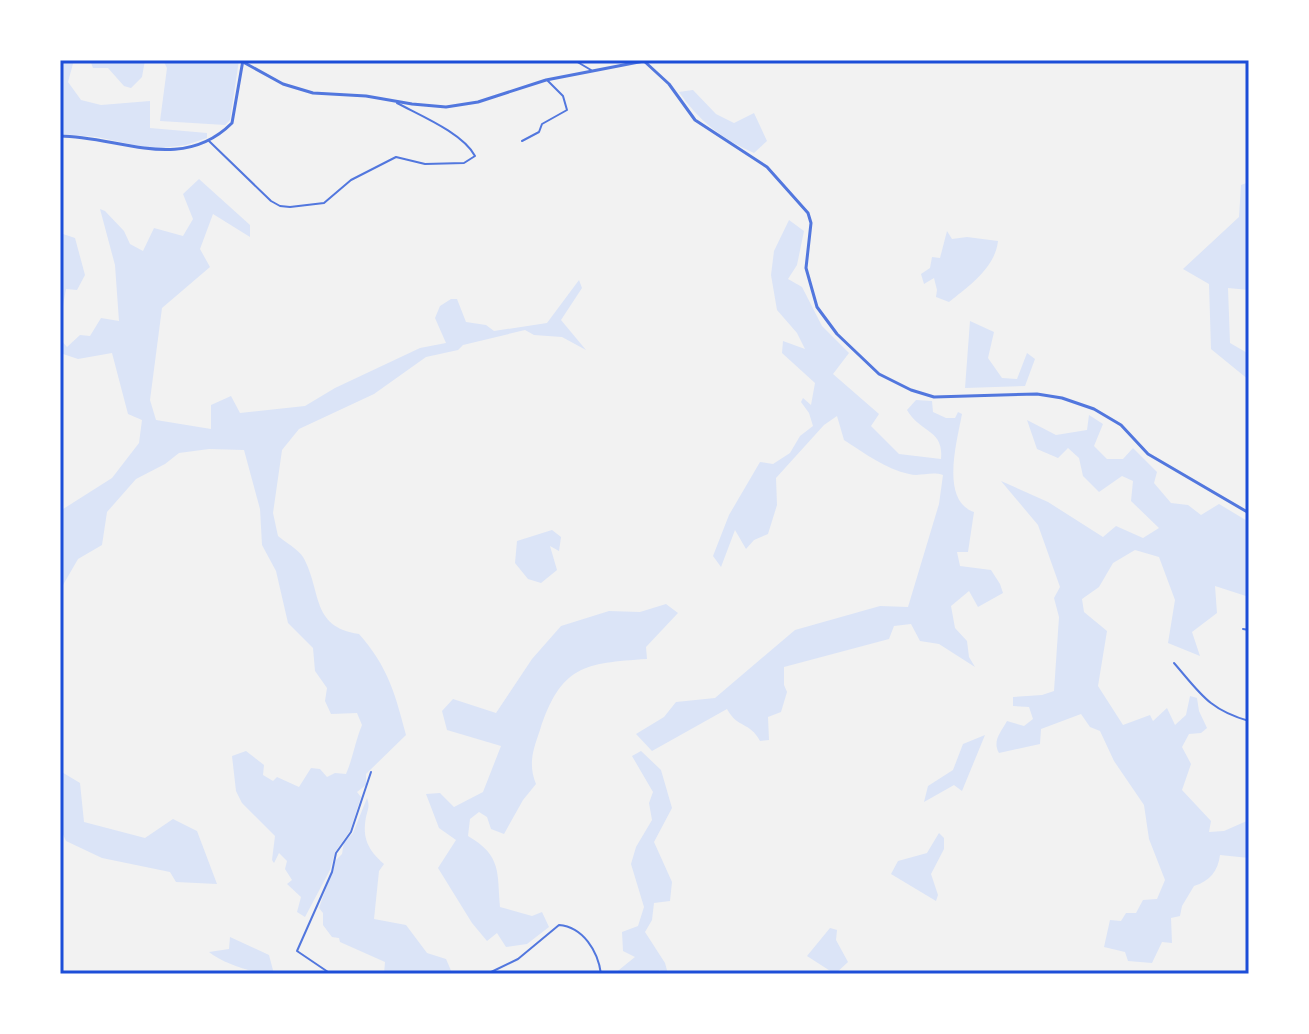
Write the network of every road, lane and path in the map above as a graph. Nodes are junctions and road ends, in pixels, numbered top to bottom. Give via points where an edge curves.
1 (574, 60) edge
2 (243, 61) edge
3 (646, 61) edge
4 (591, 71) junction
5 (546, 80) junction
6 (394, 101) junction
7 (60, 136) edge
8 (209, 140) junction
9 (522, 141) dead end
10 (1249, 513) edge
11 (1243, 629) dead end
12 (1249, 630) edge
13 (1174, 663) dead end
14 (1249, 721) edge
15 (371, 772) dead end
16 (331, 974) edge
17 (487, 974) edge
18 (601, 974) edge

1 - 4 street
2 - 6 street via 301,91
2 - 8 street via 232,123
3 - 4 street
3 - 10 street via 695,120 767,167 808,213 806,268 817,307 879,374 934,397 1037,394 1094,409 1121,425 1148,454
4 - 5 street
5 - 6 street via 455,107
5 - 9 street via 563,96 567,110
6 - 8 street via 444,129 475,156 464,163 425,164 396,157 351,180 324,203 290,207 271,201
7 - 8 street via 153,150
11 - 12 street
13 - 14 street via 1211,705
15 - 16 street via 351,832 336,853 297,951
17 - 18 street via 518,959 559,925 579,932 595,953

